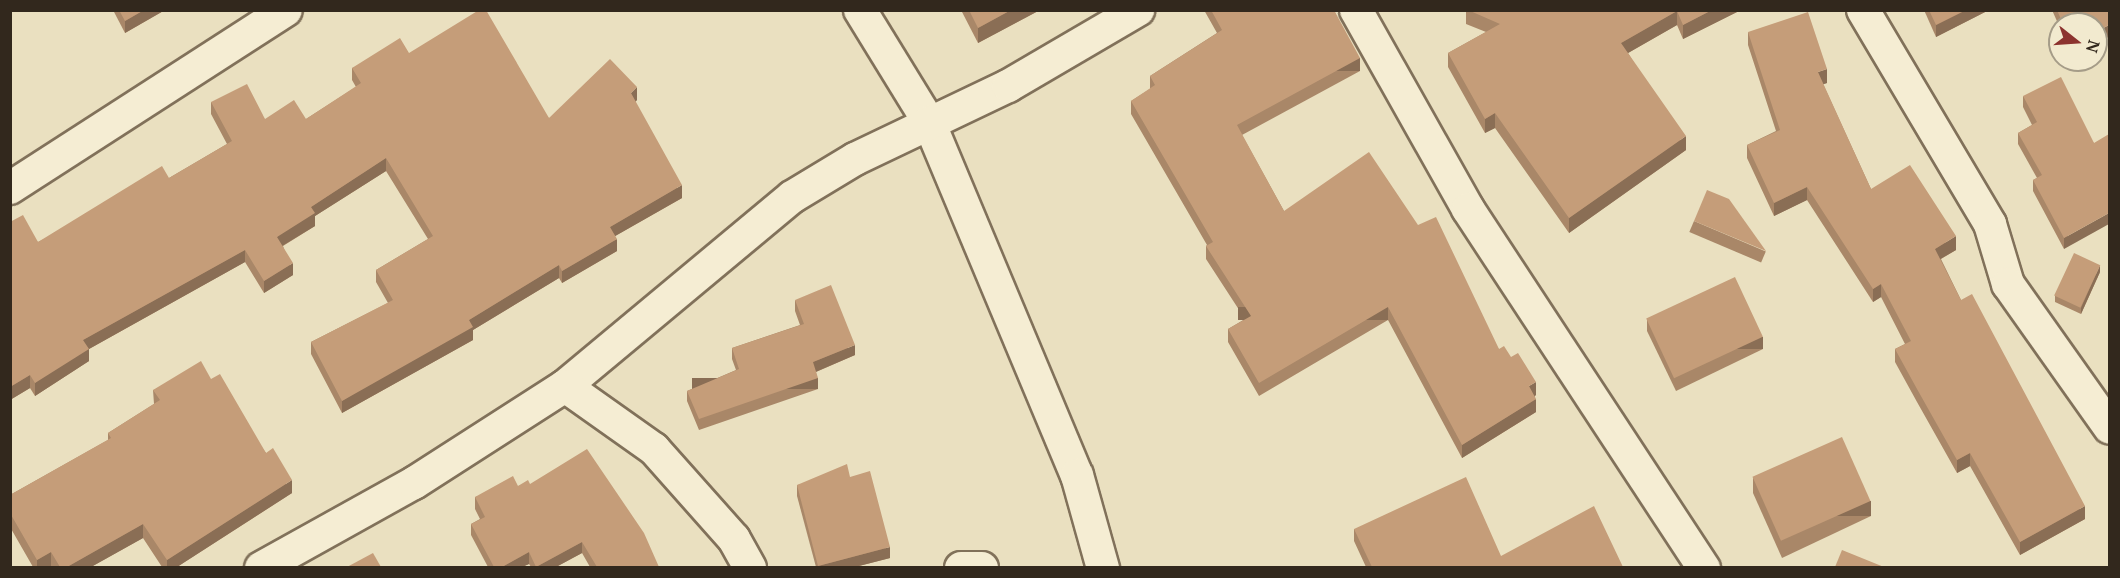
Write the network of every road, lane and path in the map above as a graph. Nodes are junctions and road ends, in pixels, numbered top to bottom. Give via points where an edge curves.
1 (286, 10) edge
2 (860, 10) edge
3 (1138, 10) edge
4 (1356, 10) edge
5 (1863, 10) edge
6 (929, 122) junction
7 (10, 188) edge
8 (565, 386) junction
9 (2109, 428) edge
10 (261, 567) edge
11 (750, 567) edge
12 (961, 567) edge
13 (982, 567) edge
14 (1103, 567) edge
15 (1704, 567) edge

1 - 7 street
2 - 6 street
3 - 6 street via 1008,86
4 - 15 street via 1468,209
5 - 9 street via 1990,224 2008,284
6 - 8 street via 792,197
6 - 14 street via 1077,475
8 - 10 street via 414,483
8 - 11 street via 654,449 734,539
12 - 13 street

